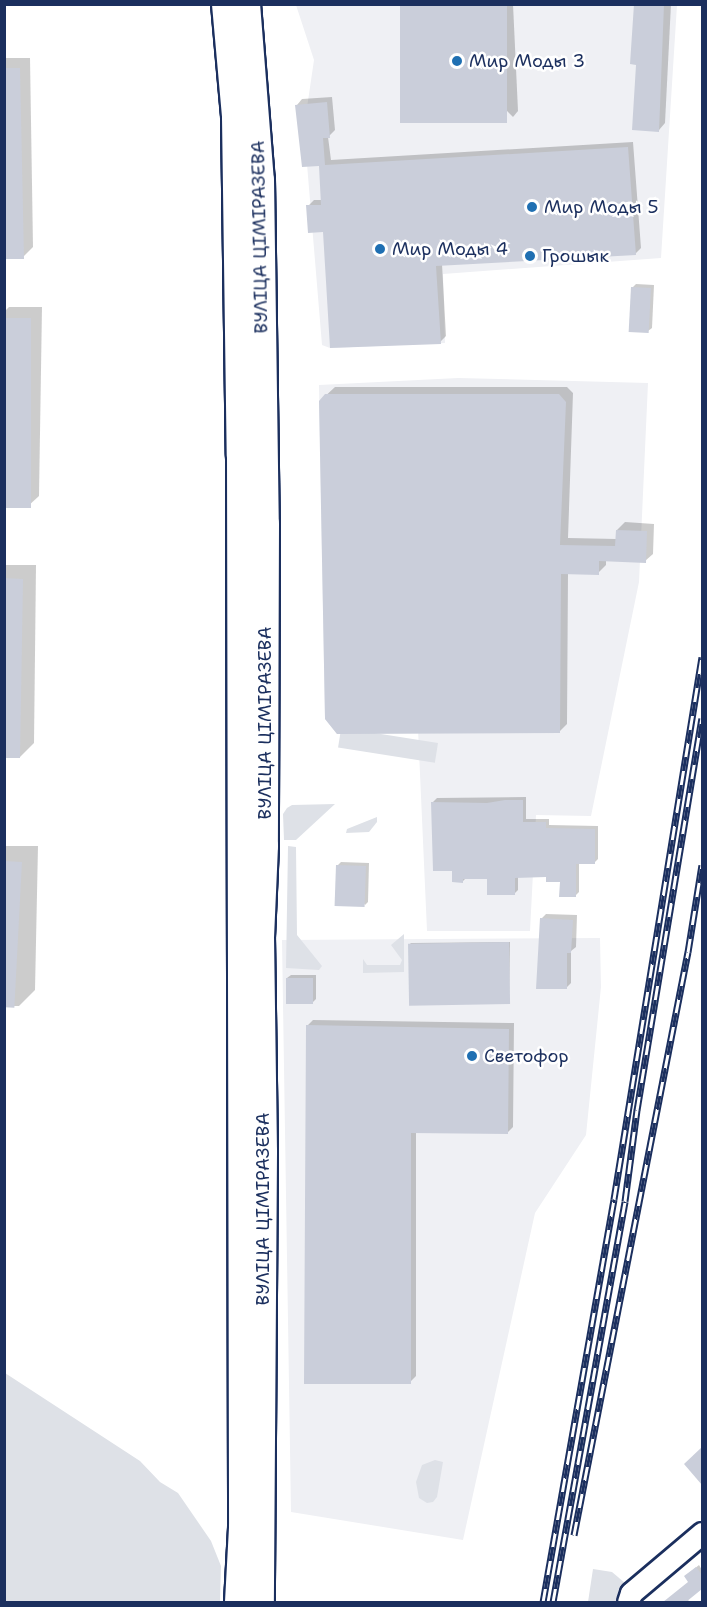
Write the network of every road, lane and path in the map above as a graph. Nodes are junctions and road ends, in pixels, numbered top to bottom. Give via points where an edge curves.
1 (225, 4) edge
2 (247, 4) edge
3 (702, 1533) edge
4 (238, 1602) edge
5 (261, 1602) edge
6 (628, 1602) edge

1 - 4 main road, ВУЛІЦА ЦІМІРАЗЕВА via 234,117 240,455 242,1528
2 - 5 main road, ВУЛІЦА ЦІМІРАЗЕВА via 261,180 266,524 261,937
3 - 6 street via 631,1593

